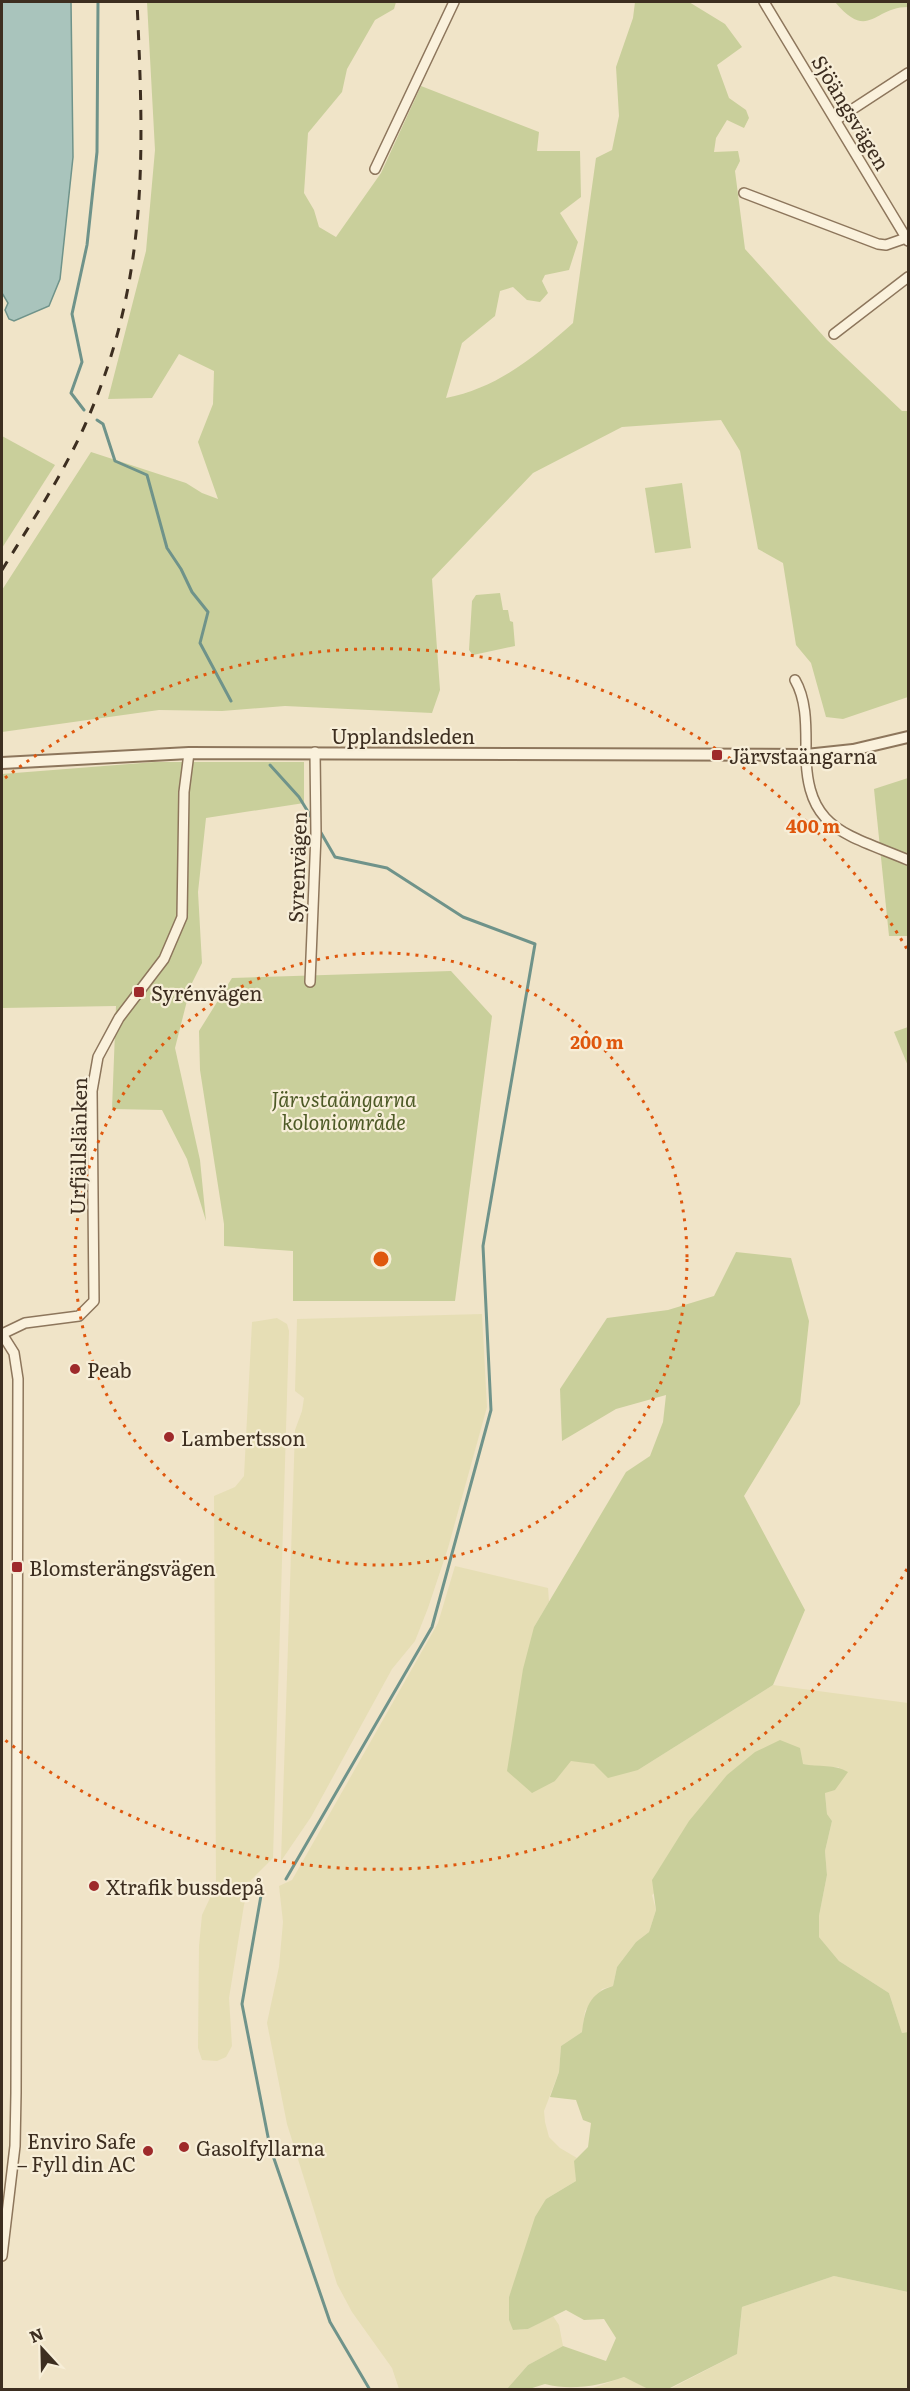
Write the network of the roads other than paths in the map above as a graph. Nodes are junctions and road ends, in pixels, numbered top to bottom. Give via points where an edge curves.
1 (454, 2) edge
2 (764, 2) edge
3 (909, 73) edge
4 (836, 120) junction
5 (375, 169) dead end
6 (744, 193) dead end
7 (908, 240) edge
8 (909, 277) edge
9 (834, 334) dead end
10 (795, 681) dead end
11 (909, 737) edge
12 (315, 752) junction
13 (189, 753) junction
14 (806, 755) junction
15 (2, 763) edge
16 (909, 860) edge
17 (310, 982) dead end
18 (2, 1334) edge
19 (2, 2256) edge

1 - 5 street
2 - 4 street, Sjöängsvägen
3 - 4 street
4 - 7 street, Sjöängsvägen
6 - 7 street via 878,244
8 - 9 street
10 - 14 street via 805,713
11 - 14 street, Upplandsleden via 853,750
12 - 13 street, Upplandsleden
12 - 14 street, Upplandsleden
12 - 17 street, Syrenvägen
13 - 15 street, Upplandsleden
13 - 18 street, Urfjällslänken via 184,792 182,917 164,959 119,1018 98,1058 92,1091 94,1301 87,1311 67,1319 25,1323
14 - 16 street via 813,801 825,820
18 - 19 street via 14,1353 18,1379 15,2146

